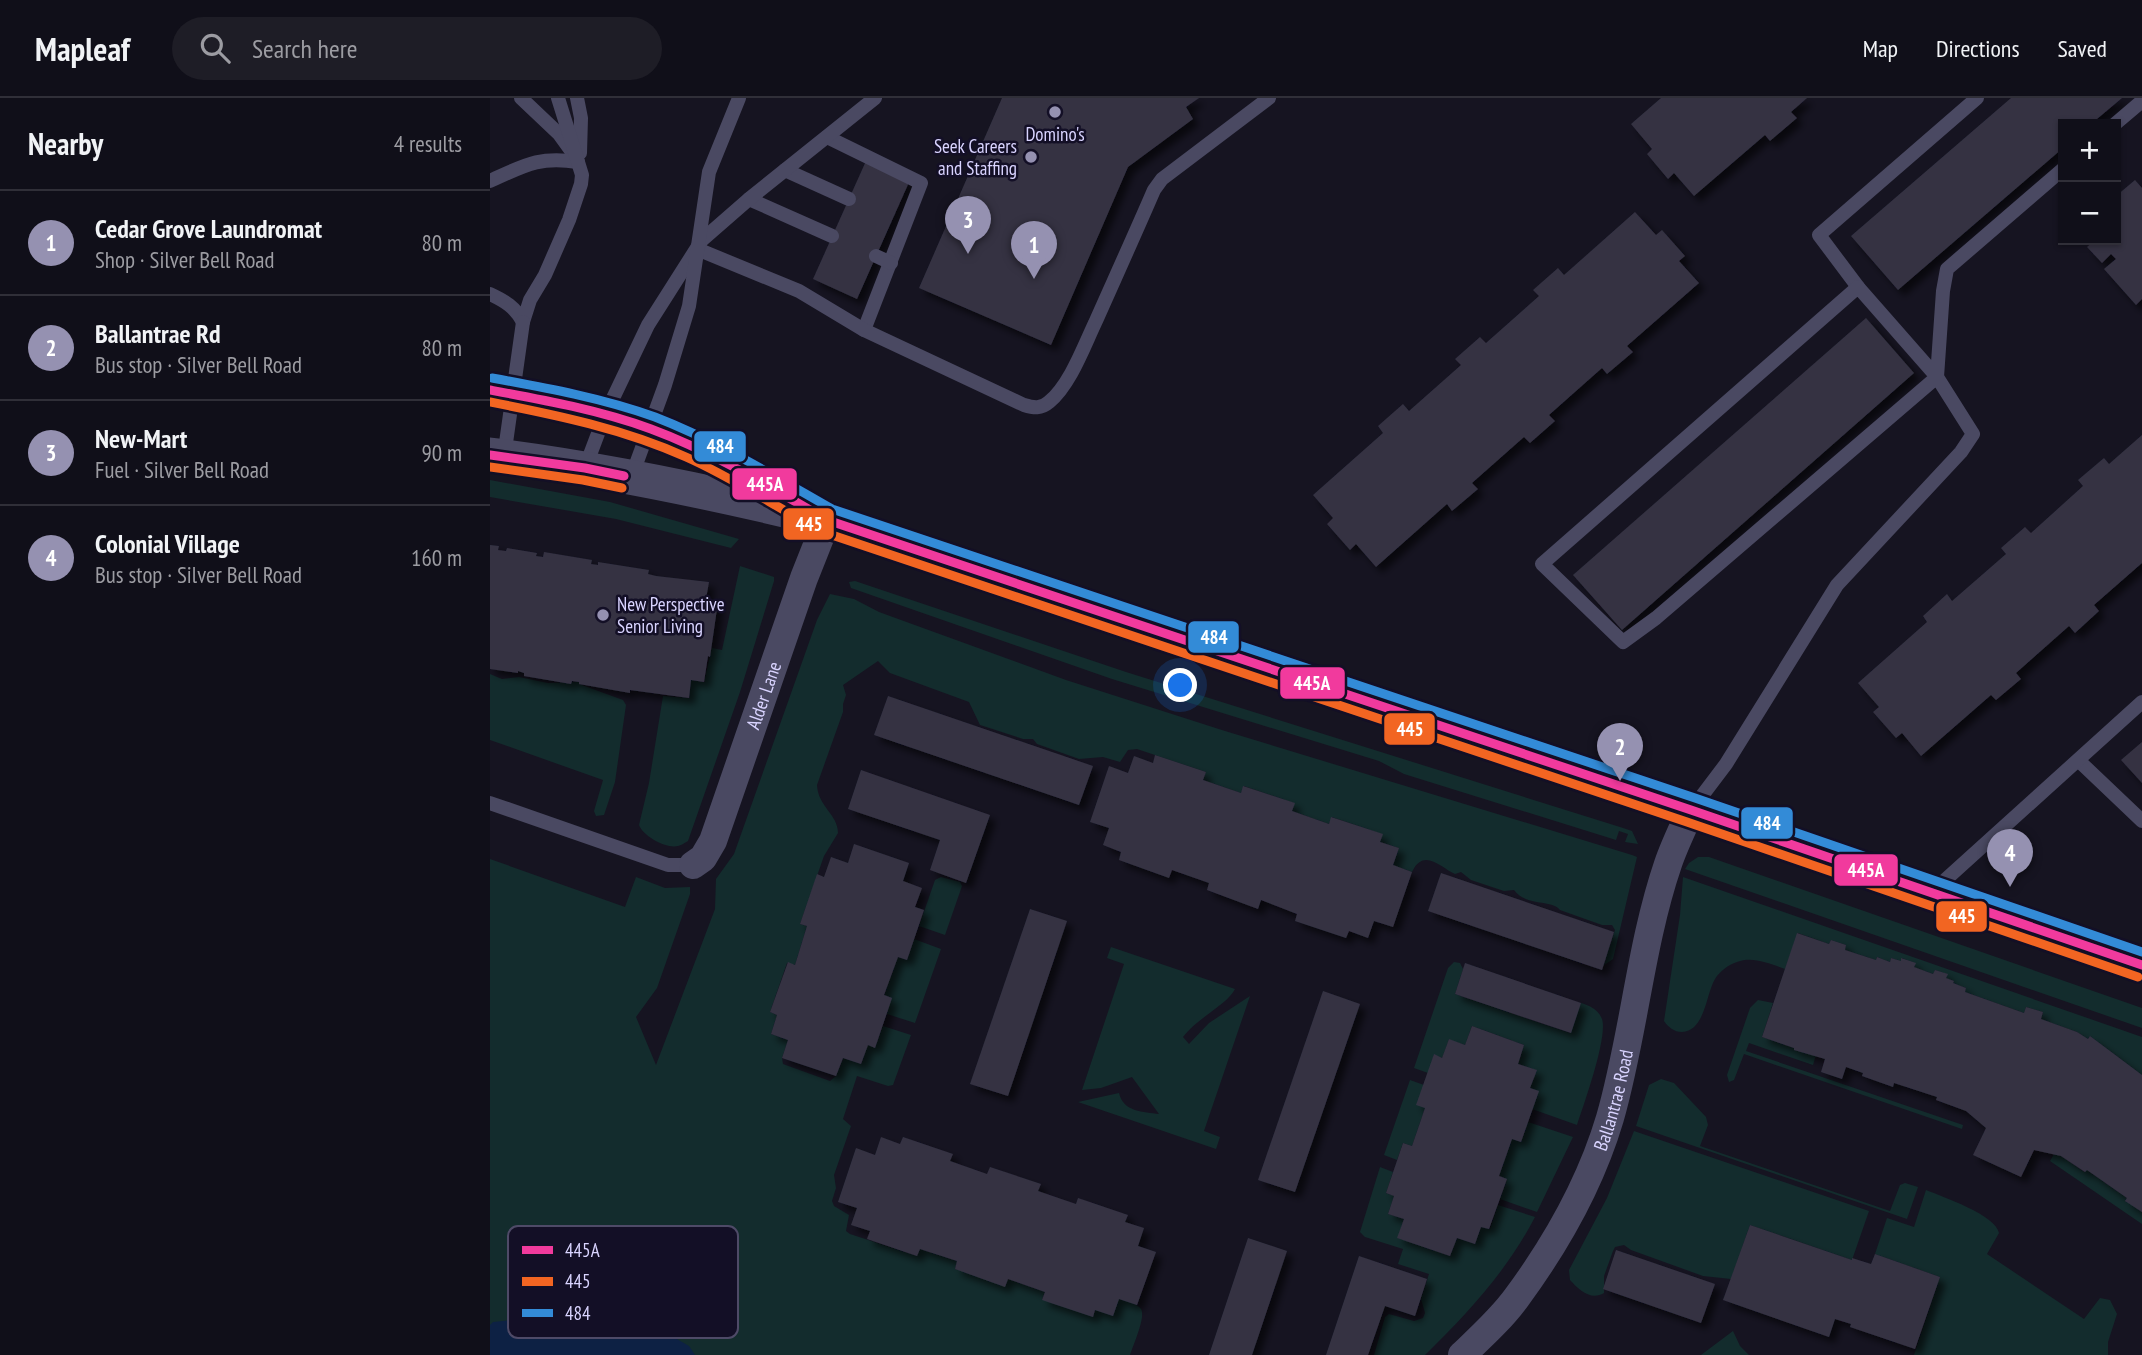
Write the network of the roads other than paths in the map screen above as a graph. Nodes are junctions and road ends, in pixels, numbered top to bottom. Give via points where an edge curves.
1 (521, 98) edge
2 (558, 98) edge
3 (577, 98) edge
4 (740, 98) edge
5 (875, 98) edge
6 (1269, 98) edge
7 (1977, 98) edge
8 (2142, 101) edge
9 (2121, 119) edge
10 (827, 137) junction
11 (579, 162) junction
12 (785, 170) junction
13 (2058, 173) edge
14 (490, 181) edge
15 (749, 199) junction
16 (849, 199) dead end
17 (832, 236) dead end
18 (697, 249) junction
19 (876, 256) dead end
20 (891, 263) junction
21 (1858, 287) junction
22 (490, 294) edge
23 (523, 322) junction
24 (864, 330) junction
25 (1937, 377) junction
26 (501, 392) edge
27 (605, 415) junction
28 (649, 429) junction
29 (497, 456) edge
30 (585, 468) junction
31 (631, 478) junction
32 (827, 520) junction
33 (2142, 702) edge
34 (2079, 761) junction
35 (490, 803) edge
36 (1691, 810) junction
37 (2142, 821) edge
38 (693, 865) joint
39 (1932, 892) junction
40 (2142, 965) edge
41 (1462, 1355) edge

1 - 11 lane via 559,134
2 - 11 lane
3 - 11 lane via 582,143
4 - 18 lane via 709,172
5 - 10 lane
6 - 24 lane via 1162,179 1082,351 1055,396 1042,407 1024,405
7 - 21 lane via 1819,235
8 - 9 lane
10 - 12 lane
10 - 20 lane via 921,183 899,222
11 - 14 lane via 539,160
11 - 23 lane via 579,191
12 - 15 lane
12 - 16 lane
13 - 25 lane via 1947,269
15 - 17 lane
15 - 18 lane
18 - 24 lane via 799,291
18 - 27 lane via 648,326
18 - 28 lane via 689,306
19 - 20 lane
20 - 24 lane
21 - 25 lane
21 - 25 lane via 1542,564 1623,642
22 - 23 lane via 517,311
23 - 26 lane
25 - 36 lane via 1973,434 1837,585 1726,764
26 - 27 street
26 - 29 lane
27 - 28 street
27 - 30 lane
28 - 31 lane
28 - 32 street via 724,462
29 - 30 street
30 - 31 street
31 - 32 street
32 - 36 street
32 - 38 street, Alder Lane via 713,841
33 - 34 lane
34 - 37 lane
34 - 39 lane
35 - 38 lane via 668,865
36 - 39 street
36 - 41 street, Ballantrae Road via 1665,876 1619,1083 1594,1163 1516,1299
39 - 40 street

